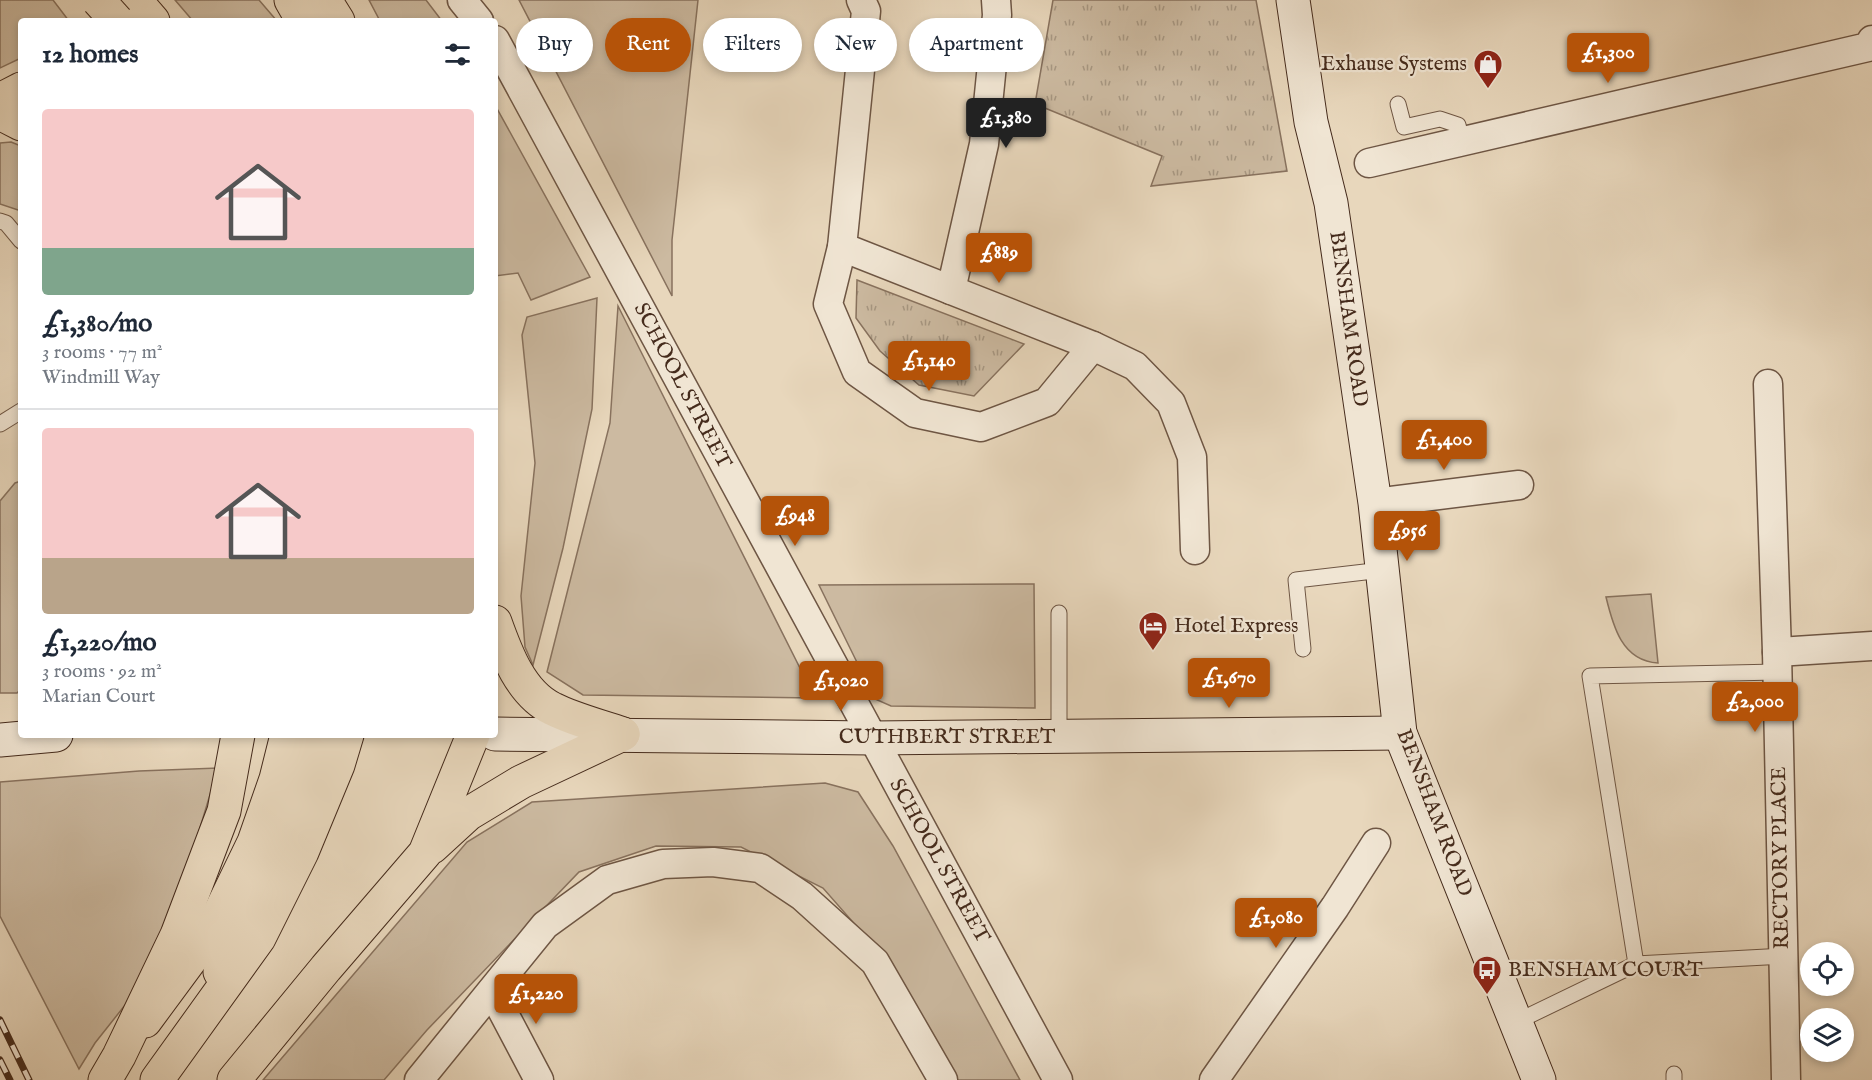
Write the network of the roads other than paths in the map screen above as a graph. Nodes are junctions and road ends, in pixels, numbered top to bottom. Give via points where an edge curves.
1 (98, 0) edge
2 (117, 0) edge
3 (135, 0) edge
4 (291, 0) edge
5 (325, 0) edge
6 (462, 0) edge
7 (861, 0) edge
8 (996, 0) edge
9 (1293, 0) edge
10 (106, 18) edge
11 (114, 18) edge
12 (150, 18) edge
13 (301, 18) edge
14 (336, 18) edge
15 (477, 18) edge
16 (1872, 40) edge
17 (498, 46) edge
18 (18, 91) edge
19 (0, 100) edge
20 (1398, 104) dead end
21 (0, 113) edge
22 (18, 122) edge
23 (1462, 141) junction
24 (1369, 163) dead end
25 (0, 221) edge
26 (18, 237) edge
27 (842, 247) junction
28 (951, 290) junction
29 (1093, 346) junction
30 (1768, 384) dead end
31 (18, 413) edge
32 (0, 424) edge
33 (1519, 485) dead end
34 (1375, 503) junction
35 (1195, 550) dead end
36 (1382, 570) junction
37 (1059, 613) dead end
38 (498, 630) edge
39 (1872, 646) edge
40 (1303, 649) dead end
41 (1777, 662) junction
42 (1400, 733) junction
43 (498, 734) edge
44 (623, 735) junction
45 (1059, 736) junction
46 (22, 738) edge
47 (237, 738) edge
48 (286, 738) edge
49 (316, 738) edge
50 (346, 738) edge
51 (472, 738) edge
52 (872, 738) junction
53 (0, 740) edge
54 (1376, 843) dead end
55 (425, 853) junction
56 (1783, 956) junction
57 (1636, 964) junction
58 (492, 991) junction
59 (1516, 1023) junction
60 (112, 1068) edge
61 (157, 1080) edge
62 (234, 1080) edge
63 (419, 1080) edge
64 (539, 1080) edge
65 (943, 1080) edge
66 (1058, 1080) edge
67 (1214, 1080) edge
68 (1539, 1080) edge
69 (1786, 1080) edge

1 - 11 main road, bridge
2 - 10 main road
3 - 12 main road
4 - 13 main road
5 - 14 main road
6 - 15 street
7 - 27 street via 866,12
8 - 28 street via 984,144
9 - 34 main road, BENSHAM ROAD via 1311,122 1330,203
16 - 23 street via 1868,47
17 - 52 street, SCHOOL STREET
18 - 19 main road
20 - 23 lane via 1404,127 1440,119 1458,125
21 - 22 main road
23 - 24 street
25 - 26 lane
27 - 28 street
27 - 29 street via 828,304 832,314 858,372 915,413 981,427 1047,402
28 - 29 street
29 - 35 street via 1135,366 1171,403 1192,457
30 - 41 street, RECTORY PLACE
31 - 32 lane
33 - 34 street
34 - 36 main road, BENSHAM ROAD
36 - 40 lane via 1296,580
36 - 42 main road, BENSHAM ROAD
37 - 45 lane
38 - 44 main road via 509,660 530,690 551,708
39 - 41 street
41 - 56 street, RECTORY PLACE
41 - 57 lane via 1590,676
42 - 45 main road, CUTHBERT STREET
42 - 59 main road, BENSHAM ROAD
43 - 44 main road, CUTHBERT STREET
44 - 52 main road, CUTHBERT STREET
44 - 55 main road via 520,782 468,814
45 - 52 main road, CUTHBERT STREET
46 - 53 main road
47 - 60 main road via 224,811 177,935
48 - 60 main road via 254,842 210,933
49 - 61 main road via 290,827 239,940
50 - 61 main road via 302,852 259,938
51 - 55 main road
52 - 66 street, SCHOOL STREET
54 - 67 street
55 - 62 main road
56 - 57 lane
56 - 69 street, RECTORY PLACE
57 - 59 lane
58 - 63 street
58 - 64 street
58 - 65 street via 545,925 607,880 663,864 713,862 760,868 802,896 874,962
59 - 68 main road, BENSHAM ROAD

